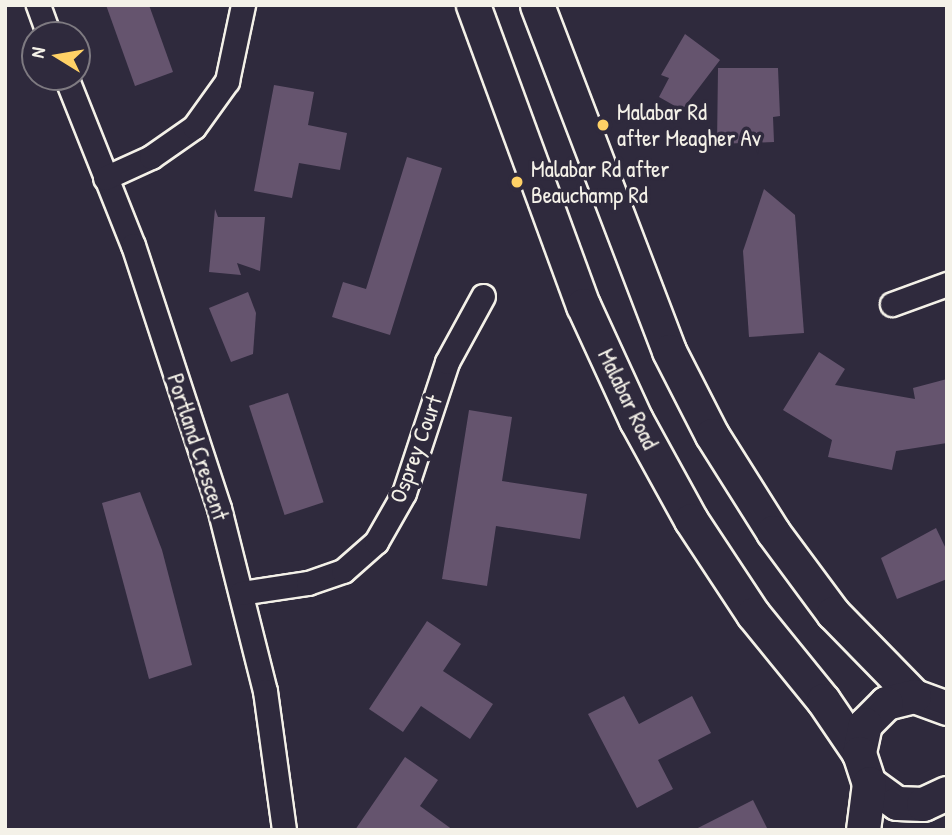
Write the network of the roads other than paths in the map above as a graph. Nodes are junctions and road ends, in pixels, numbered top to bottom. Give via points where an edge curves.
1 (243, 5) edge
2 (473, 5) edge
3 (537, 5) edge
4 (71, 91) edge
5 (105, 178) junction
6 (947, 284) edge
7 (483, 296) dead end
8 (892, 304) dead end
9 (240, 593) junction
10 (914, 696) junction
11 (947, 708) edge
12 (864, 768) junction
13 (935, 805) edge
14 (284, 830) edge
15 (863, 830) edge
16 (877, 830) edge

1 - 5 street via 227,81 194,127 151,157
2 - 12 main road, Malabar Road via 583,305 636,420 691,520 753,614 823,700
3 - 10 main road via 669,351 712,435 773,532 833,613
4 - 5 street, Portland Crescent
5 - 9 street, Portland Crescent via 133,245 215,494
6 - 8 street
7 - 9 street, Osprey Court via 447,362 404,493 376,542 343,571 308,583
9 - 14 street, Portland Crescent via 265,691
10 - 11 main road
10 - 12 main road via 874,712 860,738
12 - 13 main road via 897,803
12 - 15 main road
13 - 16 main road

